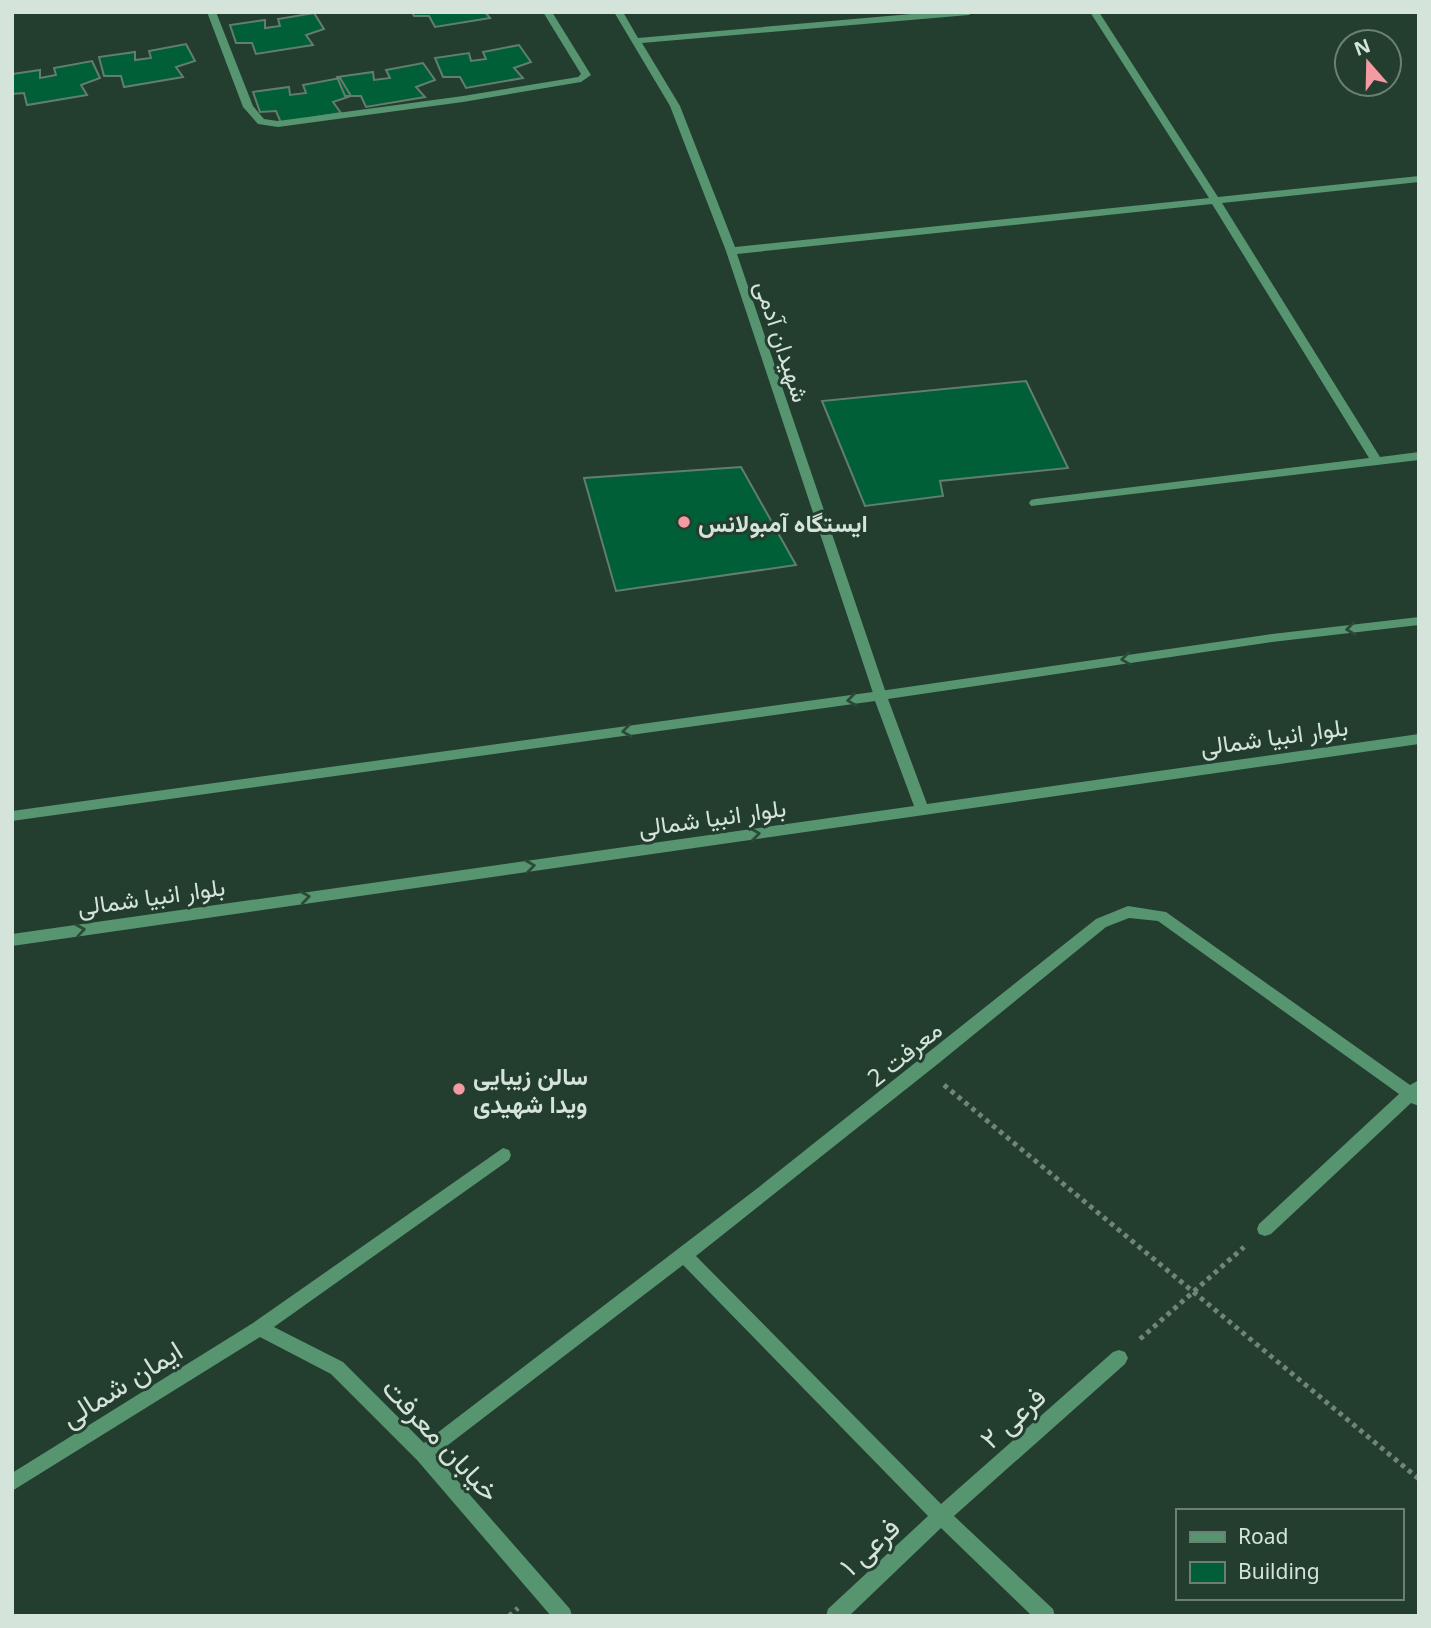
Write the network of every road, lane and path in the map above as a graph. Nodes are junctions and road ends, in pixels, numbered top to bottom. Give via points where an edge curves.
1 (211, 12) edge
2 (547, 12) edge
3 (618, 12) edge
4 (969, 12) edge
5 (1094, 12) edge
6 (635, 41) junction
7 (1419, 179) edge
8 (1215, 200) junction
9 (731, 251) junction
10 (1419, 456) edge
11 (1377, 461) junction
12 (1035, 503) dead end
13 (1419, 621) edge
14 (880, 696) junction
15 (1419, 738) edge
16 (922, 810) junction
17 (12, 816) edge
18 (12, 940) edge
19 (924, 1069) junction
20 (1416, 1093) edge
21 (503, 1155) dead end
22 (1265, 1229) joint
23 (685, 1256) junction
24 (1193, 1292) junction
25 (258, 1328) junction
26 (1119, 1358) joint
27 (423, 1454) junction
28 (1419, 1479) edge
29 (12, 1483) edge
30 (941, 1516) junction
31 (563, 1616) edge
32 (835, 1616) edge
33 (1046, 1616) edge

1 - 2 street via 248,107 261,122 278,124 581,79 586,75
3 - 6 street, شهیدان آدمی
4 - 6 street
5 - 8 street
6 - 9 street, شهیدان آدمی via 675,106
7 - 8 street
8 - 9 street
8 - 11 street
9 - 14 street, شهیدان آدمی
10 - 11 street
11 - 12 street
13 -> 14 street
14 - 16 street, شهیدان آدمی
14 -> 17 street
15 - 16 street, بلوار انبیا شمالی
18 -> 16 street, بلوار انبیا شمالی
19 - 20 street, معرفت 2 via 1101,923 1128,912 1161,916
19 - 23 street, معرفت 2
19 - 24 path
20 - 22 street
21 - 25 street, ایمان شمالی
22 - 24 path
23 - 27 street, معرفت 2
23 - 30 street
24 - 26 path
24 - 28 path
25 - 27 street, خیابان معرفت via 337,1368
25 - 29 street, ایمان شمالی
26 - 30 street, فرعی ۲
27 - 31 street, خیابان معرفت
30 - 32 street, فرعی ۱
30 - 33 street

